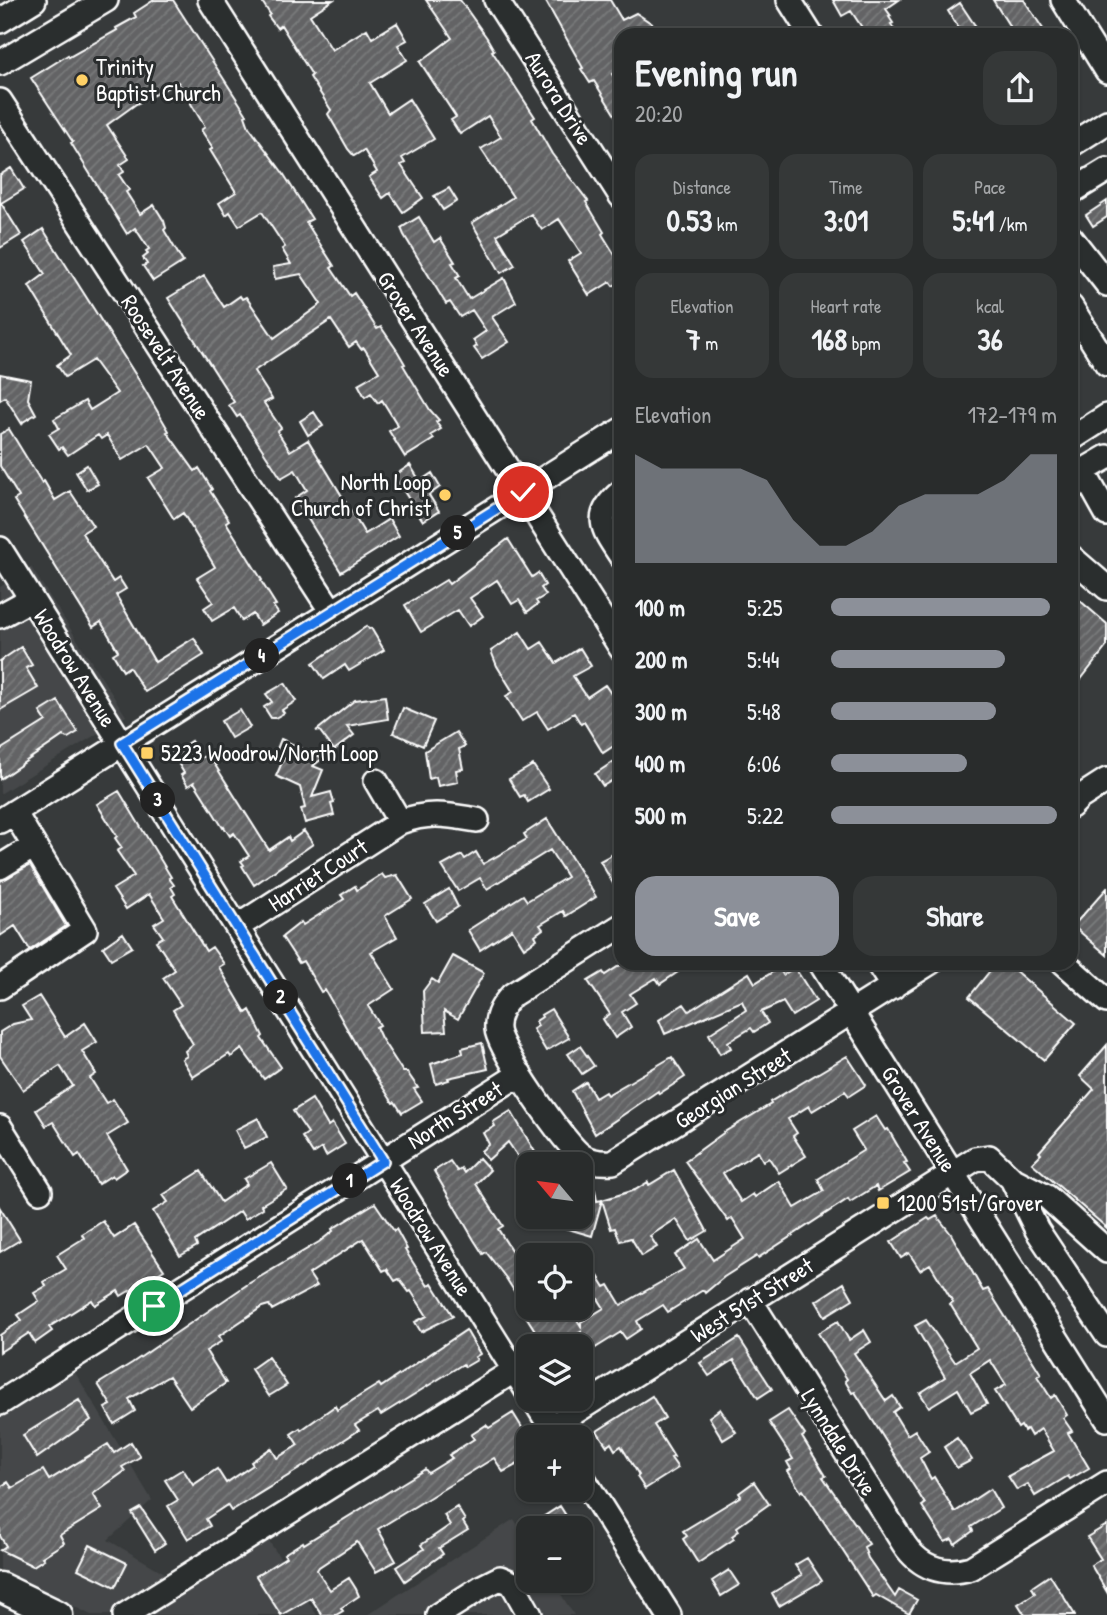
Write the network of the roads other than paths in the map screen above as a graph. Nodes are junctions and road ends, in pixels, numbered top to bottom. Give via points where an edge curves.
1 (34, 0) edge
2 (106, 0) edge
3 (210, 0) edge
4 (496, 0) edge
5 (789, 0) edge
6 (1063, 0) edge
7 (0, 21) edge
8 (807, 28) edge
9 (0, 63) edge
10 (1107, 71) edge
11 (0, 100) edge
12 (1107, 122) edge
13 (1078, 141) edge
14 (1107, 170) edge
15 (614, 185) edge
16 (1078, 188) edge
17 (1078, 247) edge
18 (1107, 284) edge
19 (1078, 318) edge
20 (1107, 364) edge
21 (1107, 416) edge
22 (614, 434) edge
23 (1078, 435) edge
24 (1107, 457) edge
25 (1078, 474) edge
26 (1078, 476) edge
27 (523, 492) junction
28 (614, 498) edge
29 (1107, 514) edge
30 (614, 546) edge
31 (0, 549) edge
32 (1078, 562) edge
33 (1107, 588) edge
34 (31, 598) junction
35 (332, 612) junction
36 (0, 616) edge
37 (614, 637) edge
38 (122, 743) junction
39 (1107, 780) edge
40 (376, 781) dead end
41 (1078, 799) edge
42 (7, 817) edge
43 (477, 820) dead end
44 (400, 822) junction
45 (34, 846) junction
46 (0, 867) edge
47 (237, 927) junction
48 (614, 930) edge
49 (825, 970) edge
50 (882, 970) edge
51 (918, 970) edge
52 (1072, 970) edge
53 (0, 987) edge
54 (893, 987) junction
55 (1107, 1002) edge
56 (853, 1013) junction
57 (520, 1074) junction
58 (0, 1127) edge
59 (383, 1161) junction
60 (953, 1174) junction
61 (1012, 1179) junction
62 (40, 1191) dead end
63 (1107, 1251) edge
64 (750, 1300) junction
65 (1107, 1335) edge
66 (515, 1370) joint
67 (0, 1403) edge
68 (1103, 1404) edge
69 (564, 1425) edge
70 (1107, 1483) edge
71 (593, 1494) edge
72 (0, 1587) edge
73 (58, 1615) edge
74 (125, 1615) edge
75 (438, 1615) edge
76 (530, 1615) edge
77 (669, 1615) edge

1 - 7 street
2 - 9 street
3 - 27 street, Grover Avenue
4 - 15 street, Aurora Drive
5 - 8 street
6 - 10 street
11 - 35 street, Roosevelt Avenue
12 - 13 street
14 - 16 street
17 - 18 street
19 - 20 street
21 - 23 street
22 - 27 street
24 - 25 street
26 - 29 street
27 - 35 street
27 - 37 street, Grover Avenue
28 - 30 street via 607,503 602,520
31 - 34 street, Woodrow Avenue
32 - 33 street
34 - 36 street
34 - 38 street, Woodrow Avenue
35 - 38 street
38 - 42 street
38 - 47 street, Woodrow Avenue
39 - 41 street
40 - 44 street
42 - 45 street
43 - 44 street, Harriet Court via 435,813
44 - 47 street, Harriet Court
45 - 46 street
45 - 53 street via 85,930
47 - 59 street, Woodrow Avenue
48 - 57 street via 505,1003 497,1021 499,1041
49 - 56 street, Grover Avenue
50 - 54 street
51 - 54 street, Georgian Street
52 - 55 street
54 - 56 street, Georgian Street
56 - 57 street, Georgian Street via 613,1162 595,1162 573,1149
56 - 60 street, Grover Avenue
57 - 59 street, North Street
58 - 62 street
59 - 66 street, Woodrow Avenue
59 - 67 street, North Street
60 - 61 street, West 51st Street via 975,1159 989,1157
60 - 64 street, West 51st Street
60 - 68 street, Grover Avenue
61 - 63 street via 1047,1197
61 - 65 street via 1037,1230
64 - 69 street, West 51st Street
64 - 70 street, Lynndale Drive via 919,1562 939,1571 971,1568
66 - 74 street
71 - 77 street
72 - 73 main road
75 - 76 street via 500,1578 512,1583

